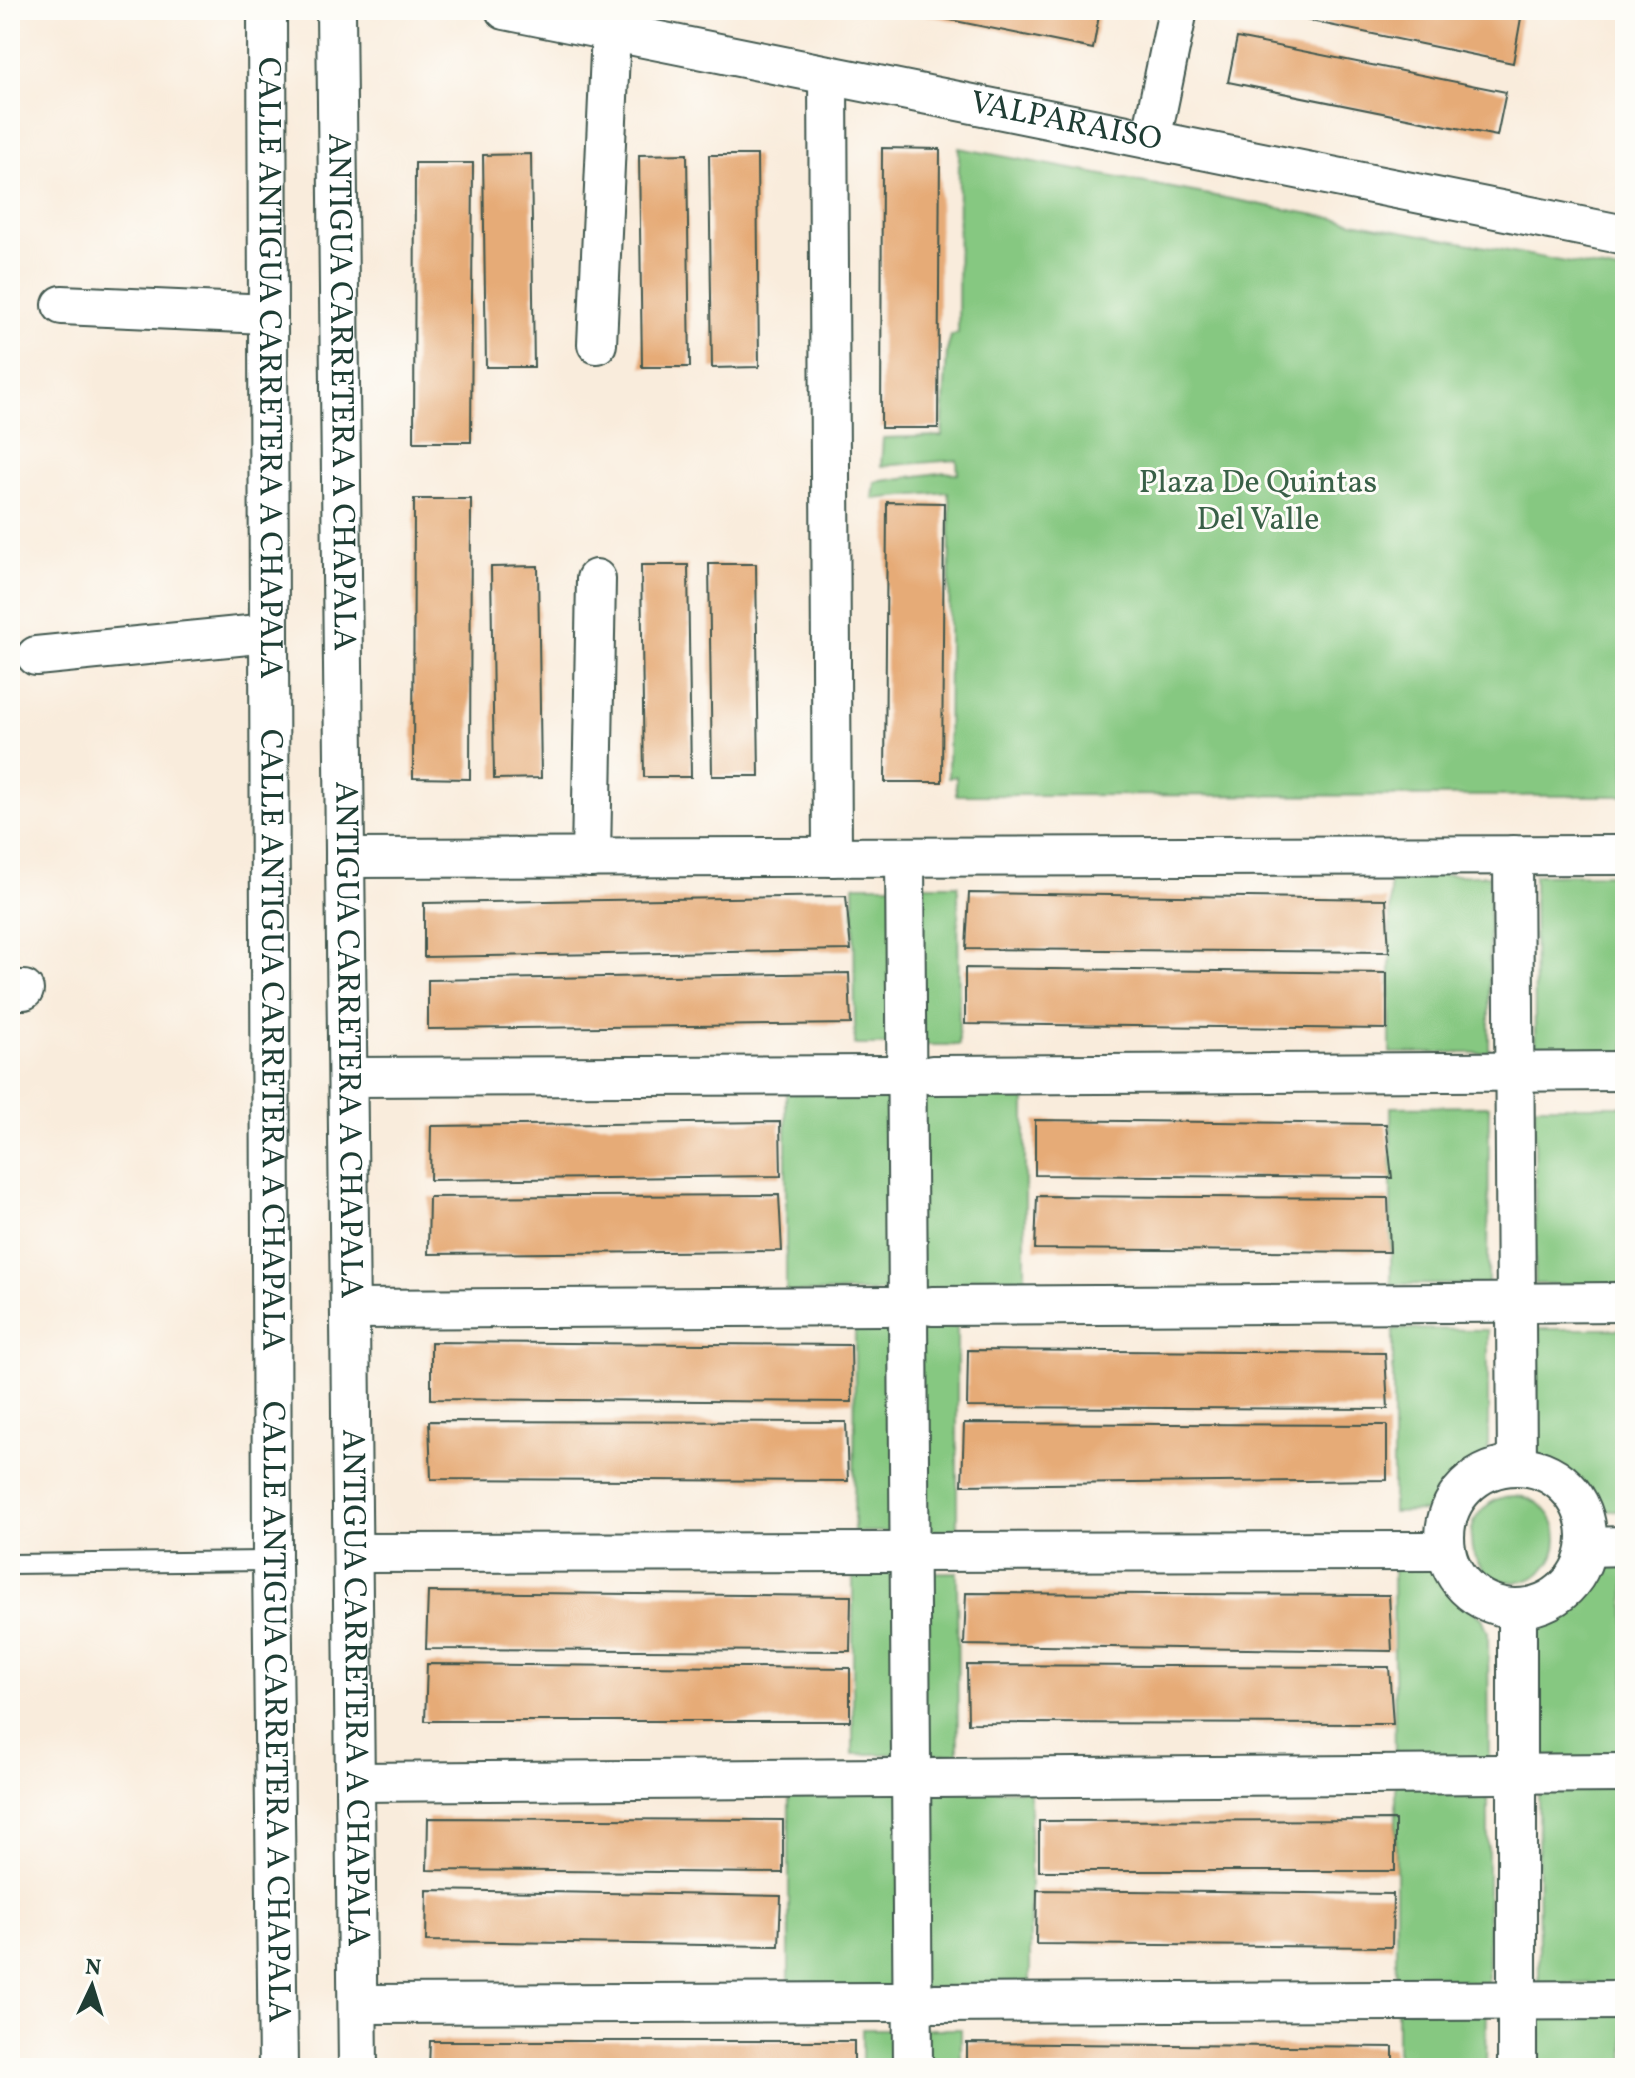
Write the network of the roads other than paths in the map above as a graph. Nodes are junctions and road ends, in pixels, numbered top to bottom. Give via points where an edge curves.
1 (267, 10) edge
2 (336, 10) edge
3 (505, 10) edge
4 (1178, 10) edge
5 (613, 21) edge
6 (828, 75) junction
7 (1151, 140) junction
8 (1625, 235) edge
9 (62, 305) dead end
10 (268, 314) junction
11 (597, 344) dead end
12 (596, 579) dead end
13 (269, 633) junction
14 (36, 656) dead end
15 (1513, 855) junction
16 (1625, 855) edge
17 (832, 857) junction
18 (905, 857) junction
19 (345, 858) junction
20 (591, 858) junction
21 (1625, 1071) edge
22 (1515, 1072) junction
23 (891, 1075) dead end
24 (932, 1075) dead end
25 (348, 1077) junction
26 (1625, 1302) edge
27 (1515, 1303) junction
28 (887, 1306) dead end
29 (932, 1306) dead end
30 (350, 1309) junction
31 (1517, 1466) junction
32 (1625, 1546) edge
33 (1587, 1547) junction
34 (1445, 1551) junction
35 (909, 1552) junction
36 (353, 1553) junction
37 (272, 1561) junction
38 (10, 1564) edge
39 (1517, 1609) junction
40 (1625, 1773) edge
41 (1519, 1774) junction
42 (892, 1778) dead end
43 (932, 1778) dead end
44 (355, 1782) junction
45 (1519, 2000) junction
46 (1625, 2000) edge
47 (893, 2002) dead end
48 (935, 2003) dead end
49 (358, 2004) junction
50 (278, 2068) edge
51 (358, 2068) edge
52 (913, 2068) edge
53 (1517, 2068) edge

1 - 10 street, CALLE ANTIGUA CARRETERA A CHAPALA
2 - 19 street, ANTIGUA CARRETERA A CHAPALA
3 - 5 street, VALPARAISO
4 - 7 street
5 - 6 street, VALPARAISO
5 - 11 street
6 - 7 street, VALPARAISO
6 - 17 street
7 - 8 street, VALPARAISO
9 - 10 street
10 - 13 street, CALLE ANTIGUA CARRETERA A CHAPALA
12 - 20 street
13 - 14 street
13 - 37 street, CALLE ANTIGUA CARRETERA A CHAPALA
15 - 16 street
15 - 18 street
15 - 22 street
17 - 18 street
17 - 20 street
18 - 35 street
19 - 20 street
19 - 25 street, ANTIGUA CARRETERA A CHAPALA
21 - 22 street
22 - 24 street
22 - 27 street
23 - 25 street
25 - 30 street, ANTIGUA CARRETERA A CHAPALA
26 - 27 street
27 - 29 street
27 - 31 street
28 - 30 street
30 - 36 street, ANTIGUA CARRETERA A CHAPALA
31 - 33 street via 1562,1482 1578,1500
31 - 34 street via 1496,1468 1460,1491 1444,1530
32 - 33 street
33 - 39 street via 1581,1567 1563,1590 1538,1605
34 - 35 street
34 - 39 street via 1463,1586 1479,1599
35 - 36 street
35 - 52 street
36 - 44 street, ANTIGUA CARRETERA A CHAPALA
37 - 38 lane
37 - 50 street, CALLE ANTIGUA CARRETERA A CHAPALA
39 - 41 street
40 - 41 street
41 - 43 street
41 - 45 street
42 - 44 street
44 - 49 street, ANTIGUA CARRETERA A CHAPALA
45 - 46 street
45 - 48 street
45 - 53 street
47 - 49 street
49 - 51 street, ANTIGUA CARRETERA A CHAPALA

